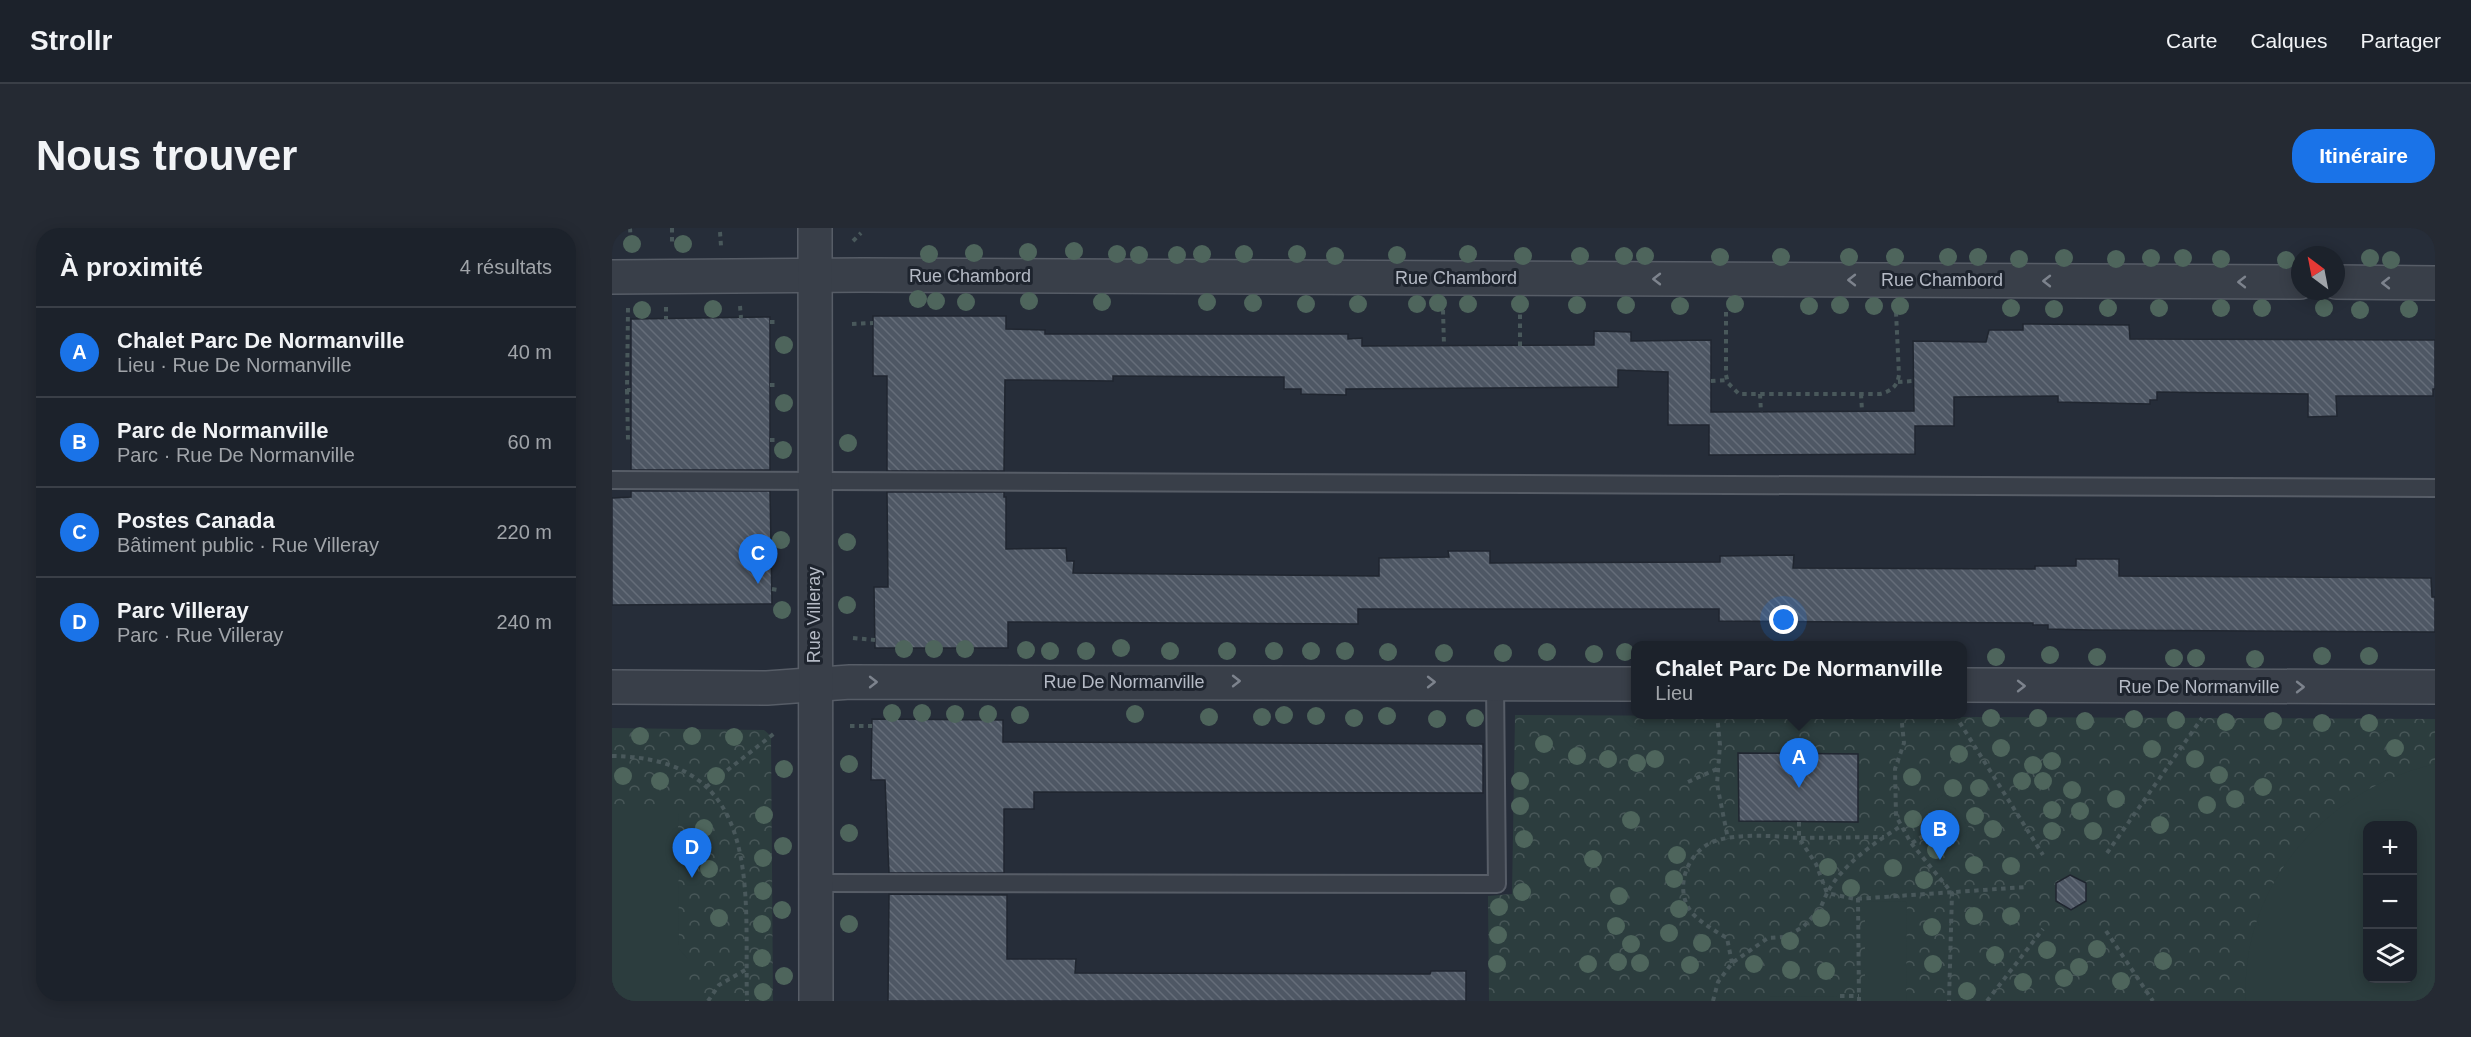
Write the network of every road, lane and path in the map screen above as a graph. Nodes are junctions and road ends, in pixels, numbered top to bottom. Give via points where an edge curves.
1 (630, 228) edge
2 (672, 228) edge
3 (815, 228) edge
4 (861, 233) dead end
5 (853, 240) dead end
6 (672, 252) dead end
7 (814, 275) junction
8 (624, 277) edge
9 (2291, 282) edge
10 (2345, 282) edge
11 (2435, 283) edge
12 (1443, 310) dead end
13 (1520, 310) dead end
14 (1726, 312) dead end
15 (1896, 312) dead end
16 (770, 322) dead end
17 (777, 322) dead end
18 (873, 323) dead end
19 (852, 324) dead end
20 (1444, 346) dead end
21 (1520, 346) dead end
22 (1727, 380) junction
23 (1711, 381) dead end
24 (1913, 381) dead end
25 (1898, 382) junction
26 (770, 385) dead end
27 (778, 386) dead end
28 (1760, 394) junction
29 (1861, 394) junction
30 (1862, 411) dead end
31 (1761, 412) dead end
32 (770, 440) dead end
33 (778, 440) dead end
34 (631, 442) dead end
35 (612, 480) edge
36 (814, 481) junction
37 (2435, 488) edge
38 (853, 638) dead end
39 (874, 640) dead end
40 (1495, 683) junction
41 (814, 684) junction
42 (1631, 684) edge
43 (1967, 686) edge
44 (612, 687) edge
45 (2435, 687) edge
46 (2204, 714) dead end
47 (1717, 719) edge
48 (1902, 719) edge
49 (1957, 719) edge
50 (850, 726) dead end
51 (872, 726) dead end
52 (776, 732) dead end
53 (612, 756) edge
54 (1719, 768) junction
55 (1688, 782) dead end
56 (706, 787) junction
57 (1799, 822) dead end
58 (1901, 826) junction
59 (1931, 831) dead end
60 (1760, 837) junction
61 (1884, 837) junction
62 (1798, 838) junction
63 (1728, 839) junction
64 (1911, 843) junction
65 (1760, 846) dead end
66 (2107, 853) dead end
67 (2043, 855) dead end
68 (815, 883) junction
69 (2026, 886) dead end
70 (1827, 893) junction
71 (1952, 893) junction
72 (1858, 898) junction
73 (1858, 923) junction
74 (1865, 923) dead end
75 (2043, 929) dead end
76 (2106, 931) dead end
77 (1732, 963) junction
78 (747, 969) junction
79 (1840, 996) dead end
80 (1859, 998) edge
81 (708, 1001) edge
82 (747, 1001) edge
83 (816, 1001) edge
84 (1713, 1001) edge
85 (1949, 1001) edge
86 (1987, 1001) edge
87 (2153, 1001) edge

1 - 8 path
2 - 6 path
3 - 7 street, Rue Villeray
4 - 5 path
7 - 8 street, Rue Chambord
9 -> 7 street, Rue Chambord
7 - 36 street, Rue Villeray
8 - 34 path
11 -> 10 street
12 - 20 path
13 - 21 path
14 - 22 path
15 - 25 path
16 - 17 path
18 - 19 path
22 - 23 path
22 - 28 path via 1739,394
24 - 25 path
25 - 29 path via 1889,392
26 - 27 path
28 - 29 path
28 - 31 path
29 - 30 path
32 - 33 path
35 - 36 lane
36 - 37 lane
36 - 41 street, Rue Villeray
38 - 39 path
41 -> 40 street, Rue De Normanville
40 - 42 street, Rue De Normanville
40 - 68 lane via 1497,884
41 - 44 street, Rue De Normanville via 767,688
41 - 68 street, Rue Villeray
43 -> 45 street, Rue De Normanville
46 - 66 path
47 - 54 path
48 - 58 path via 1904,743 1895,769 1896,816
49 - 67 path
50 - 51 path
52 - 56 path
53 - 56 path via 645,757 677,768
54 - 55 path
54 - 63 path via 1720,807
56 - 78 path via 730,818 741,848
57 - 62 path
58 - 61 path
58 - 64 path
59 - 64 path
60 - 62 path
60 - 63 path
60 - 65 path
61 - 62 path
61 - 70 path via 1845,870
62 - 70 path via 1816,864
63 - 77 path via 1705,846 1693,856 1684,884 1686,902 1693,913 1728,938
64 - 71 path
68 - 83 street, Rue Villeray
69 - 71 path
70 - 72 path
70 - 77 path via 1820,909 1803,927 1785,937 1768,938
71 - 72 path
71 - 85 path
72 - 73 path
73 - 74 path
73 - 80 path
75 - 86 path
76 - 87 path
77 - 84 path via 1718,982
78 - 81 path via 718,985
78 - 82 path
79 - 80 path

